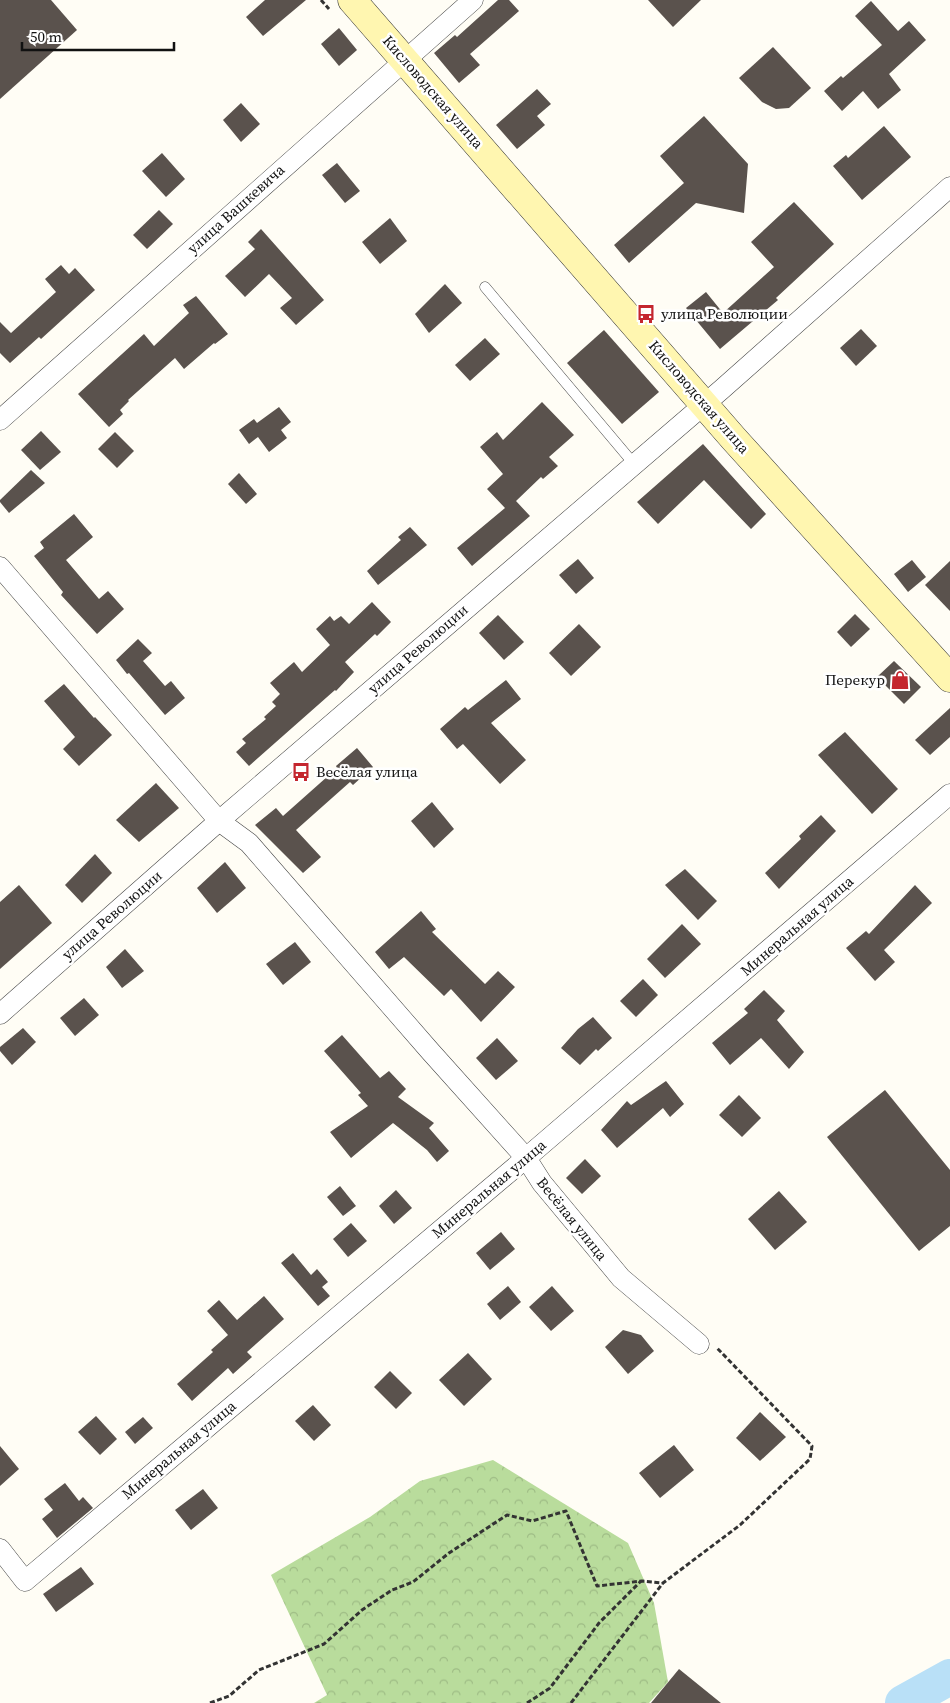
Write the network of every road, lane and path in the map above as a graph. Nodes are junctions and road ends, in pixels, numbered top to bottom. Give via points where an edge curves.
1 (352, 0) edge
2 (473, 0) edge
3 (405, 60) junction
4 (950, 187) edge
5 (485, 287) dead end
6 (705, 404) junction
7 (0, 420) edge
8 (634, 464) junction
9 (0, 566) edge
10 (950, 678) edge
11 (950, 794) edge
12 (219, 821) junction
13 (0, 1014) edge
14 (526, 1158) junction
15 (699, 1344) joint
16 (0, 1549) edge
17 (642, 1581) junction
18 (663, 1583) junction
19 (210, 1703) edge
20 (527, 1703) edge
21 (571, 1703) edge

1 - 3 main road, Кисловодская улица
2 - 3 street, улица Вашкевича
3 - 6 main road, Кисловодская улица
3 - 7 street, улица Вашкевича
4 - 6 street, улица Революции
5 - 8 lane
6 - 8 street, улица Революции
6 - 10 main road, Кисловодская улица
8 - 12 street, улица Революции
9 - 12 street, Весёлая улица
11 - 14 street, Минеральная улица
12 - 13 street, улица Революции
12 - 14 street, Весёлая улица via 249,843
14 - 15 street, Весёлая улица via 542,1183 621,1278
14 - 16 street, Минеральная улица via 25,1581
15 - 18 path via 710,1341 812,1446 810,1459 740,1525
17 - 18 path
17 - 19 path via 597,1586 566,1511 532,1521 507,1515 449,1553 413,1582 392,1590 362,1610 324,1644 259,1670 229,1696
17 - 20 path via 599,1623 550,1688
18 - 21 path

